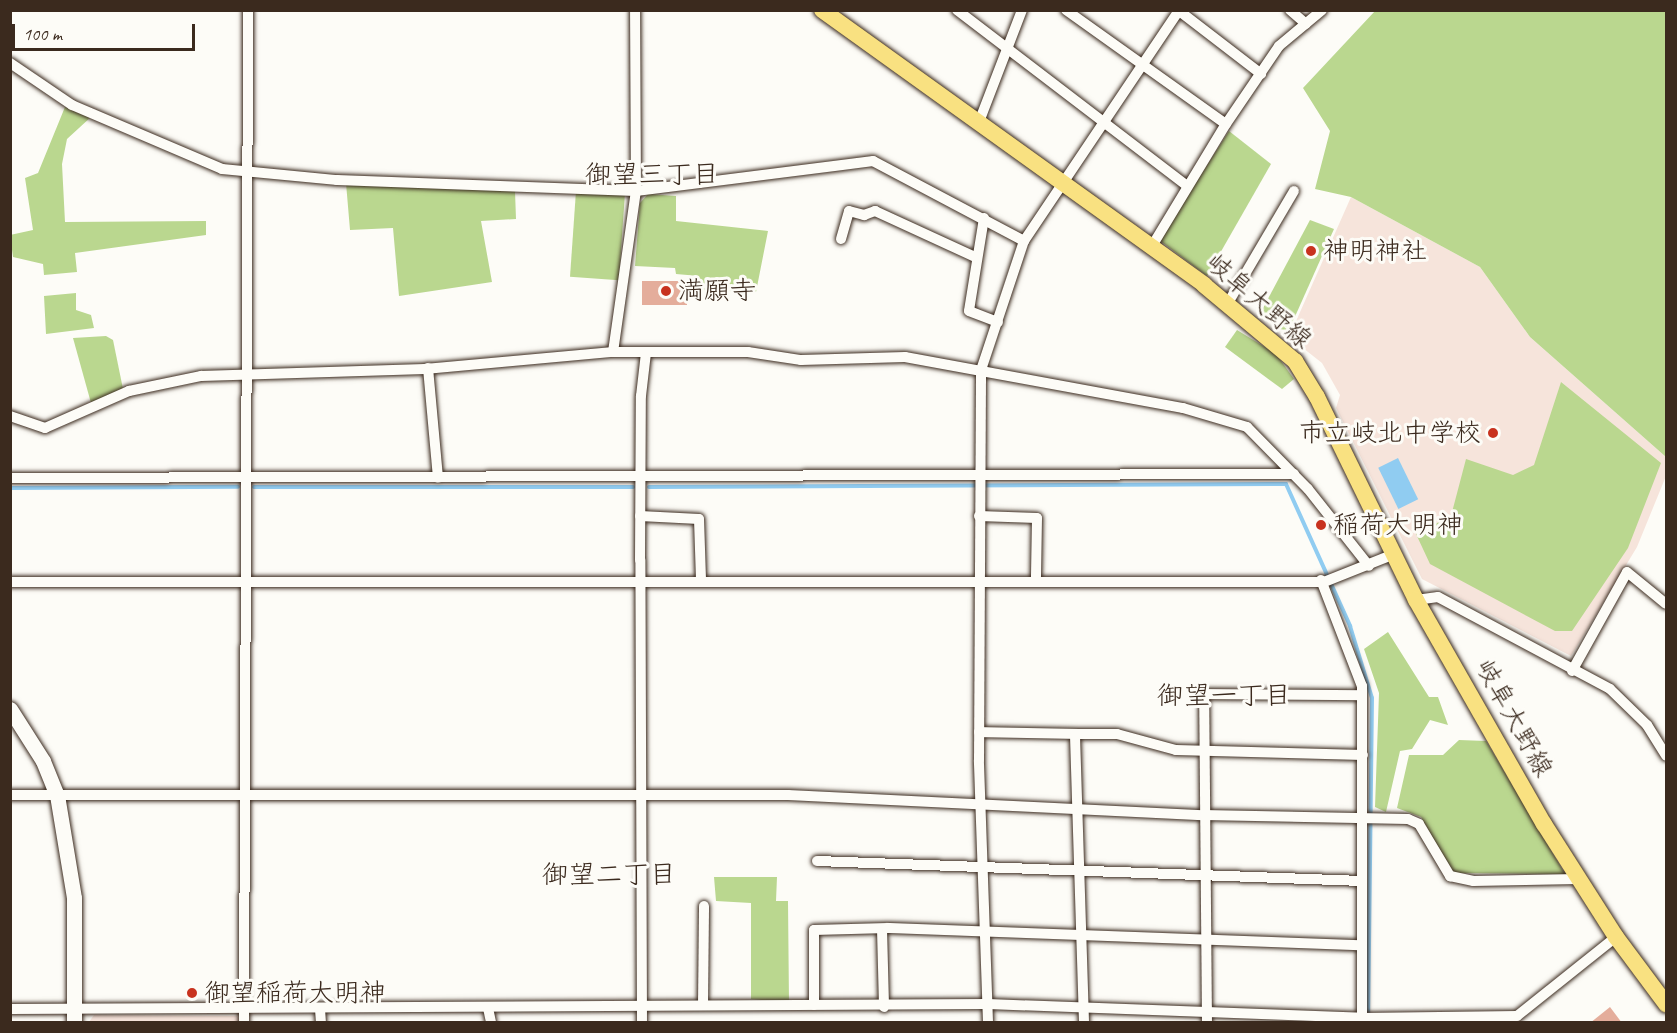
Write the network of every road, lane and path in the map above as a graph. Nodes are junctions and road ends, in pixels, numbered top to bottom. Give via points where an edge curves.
1 (248, 10) edge
2 (635, 10) edge
3 (822, 10) edge
4 (957, 10) edge
5 (1022, 10) edge
6 (1066, 10) edge
7 (1290, 10) edge
8 (1322, 10) edge
9 (1179, 11) edge
10 (1306, 24) junction
11 (1008, 49) junction
12 (10, 63) edge
13 (1143, 68) junction
14 (1261, 74) junction
15 (979, 122) junction
16 (1226, 124) junction
17 (1106, 125) junction
18 (244, 173) junction
19 (1063, 184) junction
20 (1187, 186) junction
21 (636, 191) junction
22 (1294, 191) dead end
23 (984, 218) junction
24 (841, 238) dead end
25 (1024, 241) junction
26 (1152, 246) junction
27 (977, 258) junction
28 (1228, 303) junction
29 (999, 322) junction
30 (613, 352) junction
31 (646, 353) junction
32 (428, 368) junction
33 (981, 370) junction
34 (245, 377) junction
35 (10, 416) edge
36 (1294, 474) junction
37 (979, 477) junction
38 (10, 478) edge
39 (245, 478) junction
40 (438, 478) junction
41 (640, 478) junction
42 (640, 516) junction
43 (979, 516) junction
44 (1392, 555) junction
45 (1369, 566) junction
46 (1036, 578) junction
47 (245, 580) junction
48 (640, 580) junction
49 (701, 580) junction
50 (1321, 580) junction
51 (978, 581) junction
52 (10, 582) edge
53 (1416, 600) junction
54 (1666, 604) edge
55 (1572, 671) junction
56 (1362, 696) junction
57 (10, 709) edge
58 (979, 732) junction
59 (1075, 734) junction
60 (1204, 750) junction
61 (1363, 755) junction
62 (1666, 755) edge
63 (642, 793) junction
64 (245, 794) junction
65 (10, 795) edge
66 (57, 795) junction
67 (981, 804) junction
68 (1078, 808) junction
69 (1203, 815) junction
70 (1362, 818) junction
71 (817, 861) dead end
72 (981, 867) junction
73 (1079, 871) junction
74 (1205, 875) junction
75 (1578, 879) junction
76 (1362, 881) junction
77 (704, 906) dead end
78 (882, 929) junction
79 (986, 931) junction
80 (1082, 935) junction
81 (1616, 937) junction
82 (1207, 938) junction
83 (1362, 945) junction
84 (988, 1004) junction
85 (1666, 1004) edge
86 (642, 1005) junction
87 (703, 1005) junction
88 (814, 1005) junction
89 (884, 1007) junction
90 (488, 1008) junction
91 (1083, 1008) junction
92 (10, 1009) edge
93 (244, 1009) junction
94 (320, 1009) junction
95 (74, 1015) edge
96 (1207, 1018) edge
97 (1292, 1019) edge
98 (1363, 1020) edge
99 (244, 1023) edge
100 (321, 1023) edge
101 (491, 1023) edge
102 (642, 1023) edge
103 (988, 1023) edge
104 (1084, 1023) edge

1 - 18 street
2 - 21 street
3 - 15 main road, 岐阜大野線
4 - 11 street
5 - 11 street
6 - 13 street
7 - 10 street
8 - 10 street
9 - 13 street
9 - 14 street
10 - 14 street via 1279,46
11 - 15 street
11 - 17 street
12 - 18 street via 72,105 188,158
13 - 16 street
13 - 17 street
14 - 16 street
15 - 19 main road, 岐阜大野線
16 - 20 street
17 - 19 street
17 - 20 street
18 - 21 street
18 - 34 street
19 - 25 street
19 - 26 main road, 岐阜大野線
20 - 26 street
21 - 23 street via 873,161
21 - 30 street
22 - 28 street
23 - 25 street
23 - 27 street
24 - 27 street via 849,210 864,215 875,211
25 - 29 street
26 - 28 main road, 岐阜大野線
27 - 29 street via 969,311
28 - 44 main road, 岐阜大野線 via 1289,356 1305,376
29 - 33 street
30 - 31 street
30 - 32 street
31 - 33 street via 748,352 801,360 906,357
31 - 41 street
32 - 34 street
32 - 40 street
33 - 36 street via 1223,418 1247,426
33 - 37 street
34 - 35 street via 163,381 45,428
34 - 39 street
36 - 37 street
36 - 45 street
37 - 41 street
37 - 43 street
38 - 39 street
39 - 40 street
39 - 47 street
40 - 41 street
41 - 42 street
42 - 48 street
42 - 49 street via 699,519
43 - 46 street via 1036,518
43 - 51 street
44 - 45 street
44 - 53 main road, 岐阜大野線
45 - 50 street
46 - 50 street
46 - 51 street
47 - 48 street
47 - 52 street
47 - 64 street
48 - 49 street
48 - 63 street
49 - 51 street
50 - 56 street
51 - 58 street
53 - 55 street via 1438,597
53 - 75 main road, 岐阜大野線
54 - 55 street via 1627,572
55 - 62 street via 1610,689 1647,725
56 - 60 street via 1204,694
56 - 61 street
57 - 66 street via 43,761
58 - 59 street
58 - 67 street
59 - 60 street via 1117,734 1176,750
59 - 68 street
60 - 61 street
60 - 69 street
61 - 70 street
63 - 64 street
63 - 67 street via 898,797
63 - 86 street
64 - 66 street
64 - 93 street
65 - 66 street
66 - 95 street via 74,898
67 - 68 street
67 - 72 street
68 - 69 street
68 - 73 street
69 - 70 street
69 - 74 street
70 - 75 street via 1408,819 1419,824 1450,876 1473,881
70 - 76 street
71 - 72 street
72 - 73 street
72 - 79 street
73 - 74 street
73 - 80 street
74 - 76 street
74 - 82 street
75 - 81 main road, 岐阜大野線
76 - 83 street
77 - 87 street
78 - 79 street
78 - 88 street via 814,930
78 - 89 street
79 - 80 street
79 - 84 street
80 - 82 street
80 - 91 street
81 - 85 main road, 岐阜大野線
81 - 98 street via 1517,1016
82 - 83 street
82 - 96 street
83 - 98 street
84 - 89 street
84 - 91 street
84 - 103 street
86 - 87 street
86 - 90 street
86 - 102 street
87 - 88 street
88 - 89 street
90 - 94 street
90 - 101 street
91 - 96 street
91 - 104 street
92 - 95 street
93 - 94 street
93 - 95 street
93 - 99 street
94 - 100 street
96 - 97 street
97 - 98 street

